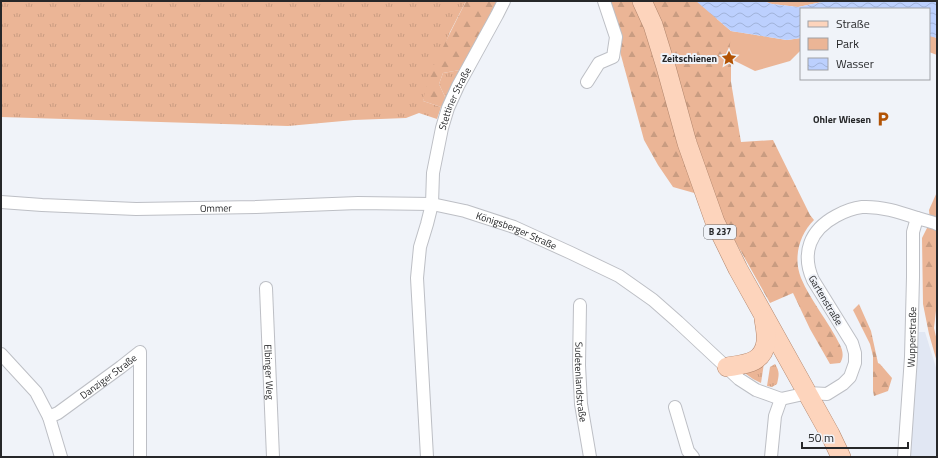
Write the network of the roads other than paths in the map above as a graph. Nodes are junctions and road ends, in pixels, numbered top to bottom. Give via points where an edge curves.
1 (504, 1) edge
2 (604, 1) edge
3 (642, 1) edge
4 (587, 82) dead end
5 (1, 202) edge
6 (432, 204) junction
7 (917, 218) junction
8 (936, 224) edge
9 (266, 288) dead end
10 (580, 305) dead end
11 (764, 316) junction
12 (1, 354) edge
13 (727, 367) junction
14 (808, 393) junction
15 (781, 399) junction
16 (675, 407) dead end
17 (49, 417) junction
18 (61, 457) edge
19 (140, 457) edge
20 (273, 457) edge
21 (427, 457) edge
22 (590, 457) edge
23 (693, 457) edge
24 (772, 457) edge
25 (841, 457) edge
26 (904, 457) edge

1 - 6 street, Stettiner Straße via 448,108 433,173
2 - 4 street via 616,37 613,57 599,63
3 - 11 main road, B 237 via 655,32 687,143 715,222
5 - 6 street, Ommer via 136,209 358,203
6 - 13 street, Königsberger Straße via 465,211 514,228 619,276 658,304
6 - 21 street via 420,247 417,278
7 - 8 street, Gartenstraße
7 - 14 street, Gartenstraße via 882,208 854,208 827,221 817,232 808,250 809,272 854,348 856,358 850,376 843,384 827,394
7 - 26 street, Wupperstraße via 913,232
9 - 20 street, Elbinger Weg
10 - 22 street, Sudetenlandstraße via 581,404
11 - 13 main road via 767,341 764,351 751,362
11 - 14 main road, B 237
12 - 17 street via 36,392
13 - 15 street, Königsberger Straße via 748,386
14 - 15 street
14 - 25 main road, B 237
15 - 24 street via 775,416
16 - 23 street via 688,451
17 - 18 street
17 - 19 street, Danziger Straße via 140,352

